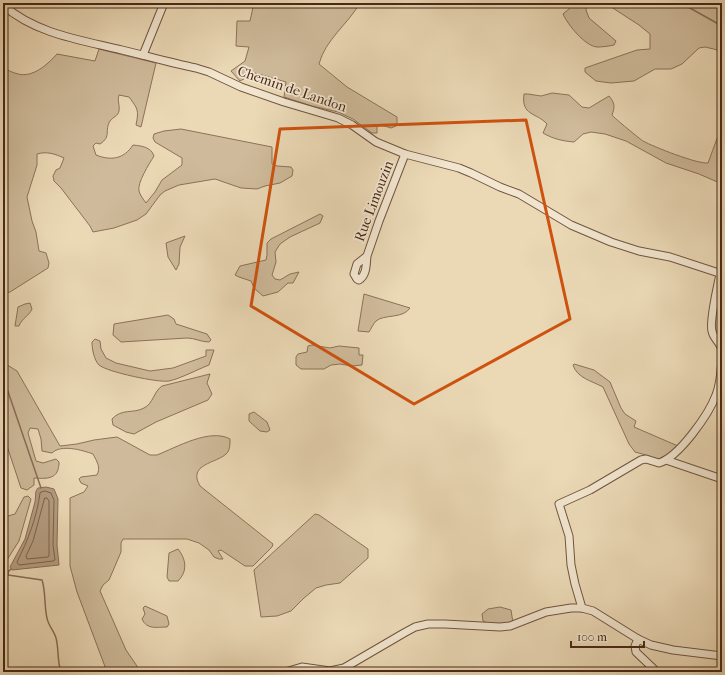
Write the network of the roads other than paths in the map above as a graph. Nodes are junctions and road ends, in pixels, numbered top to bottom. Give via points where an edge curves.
1 (164, 3) edge
2 (3, 5) edge
3 (143, 55) junction
4 (405, 154) junction
5 (367, 256) dead end
6 (721, 274) edge
7 (722, 350) edge
8 (722, 358) edge
9 (666, 460) junction
10 (722, 479) edge
11 (582, 608) junction
12 (638, 639) junction
13 (722, 656) edge
14 (285, 672) edge
15 (657, 672) edge

1 - 3 street
2 - 3 street, Chemin de Landon via 23,19 51,32 82,42
3 - 4 street, Chemin de Landon via 203,70 241,87 338,118 376,142
4 - 5 street, Rue Limouzin
4 - 6 street, Chemin de Landon via 471,173 500,188 519,194 571,225 611,242 670,257
6 - 7 street via 711,326
8 - 9 street via 716,396 691,437
9 - 10 street
9 - 11 street via 659,463 641,460 590,490 559,504 569,536 572,572
11 - 12 street via 593,611
11 - 14 street via 546,612 510,626 428,624 415,627 344,668 330,671 302,667
12 - 13 street via 662,647
12 - 15 street via 636,652

